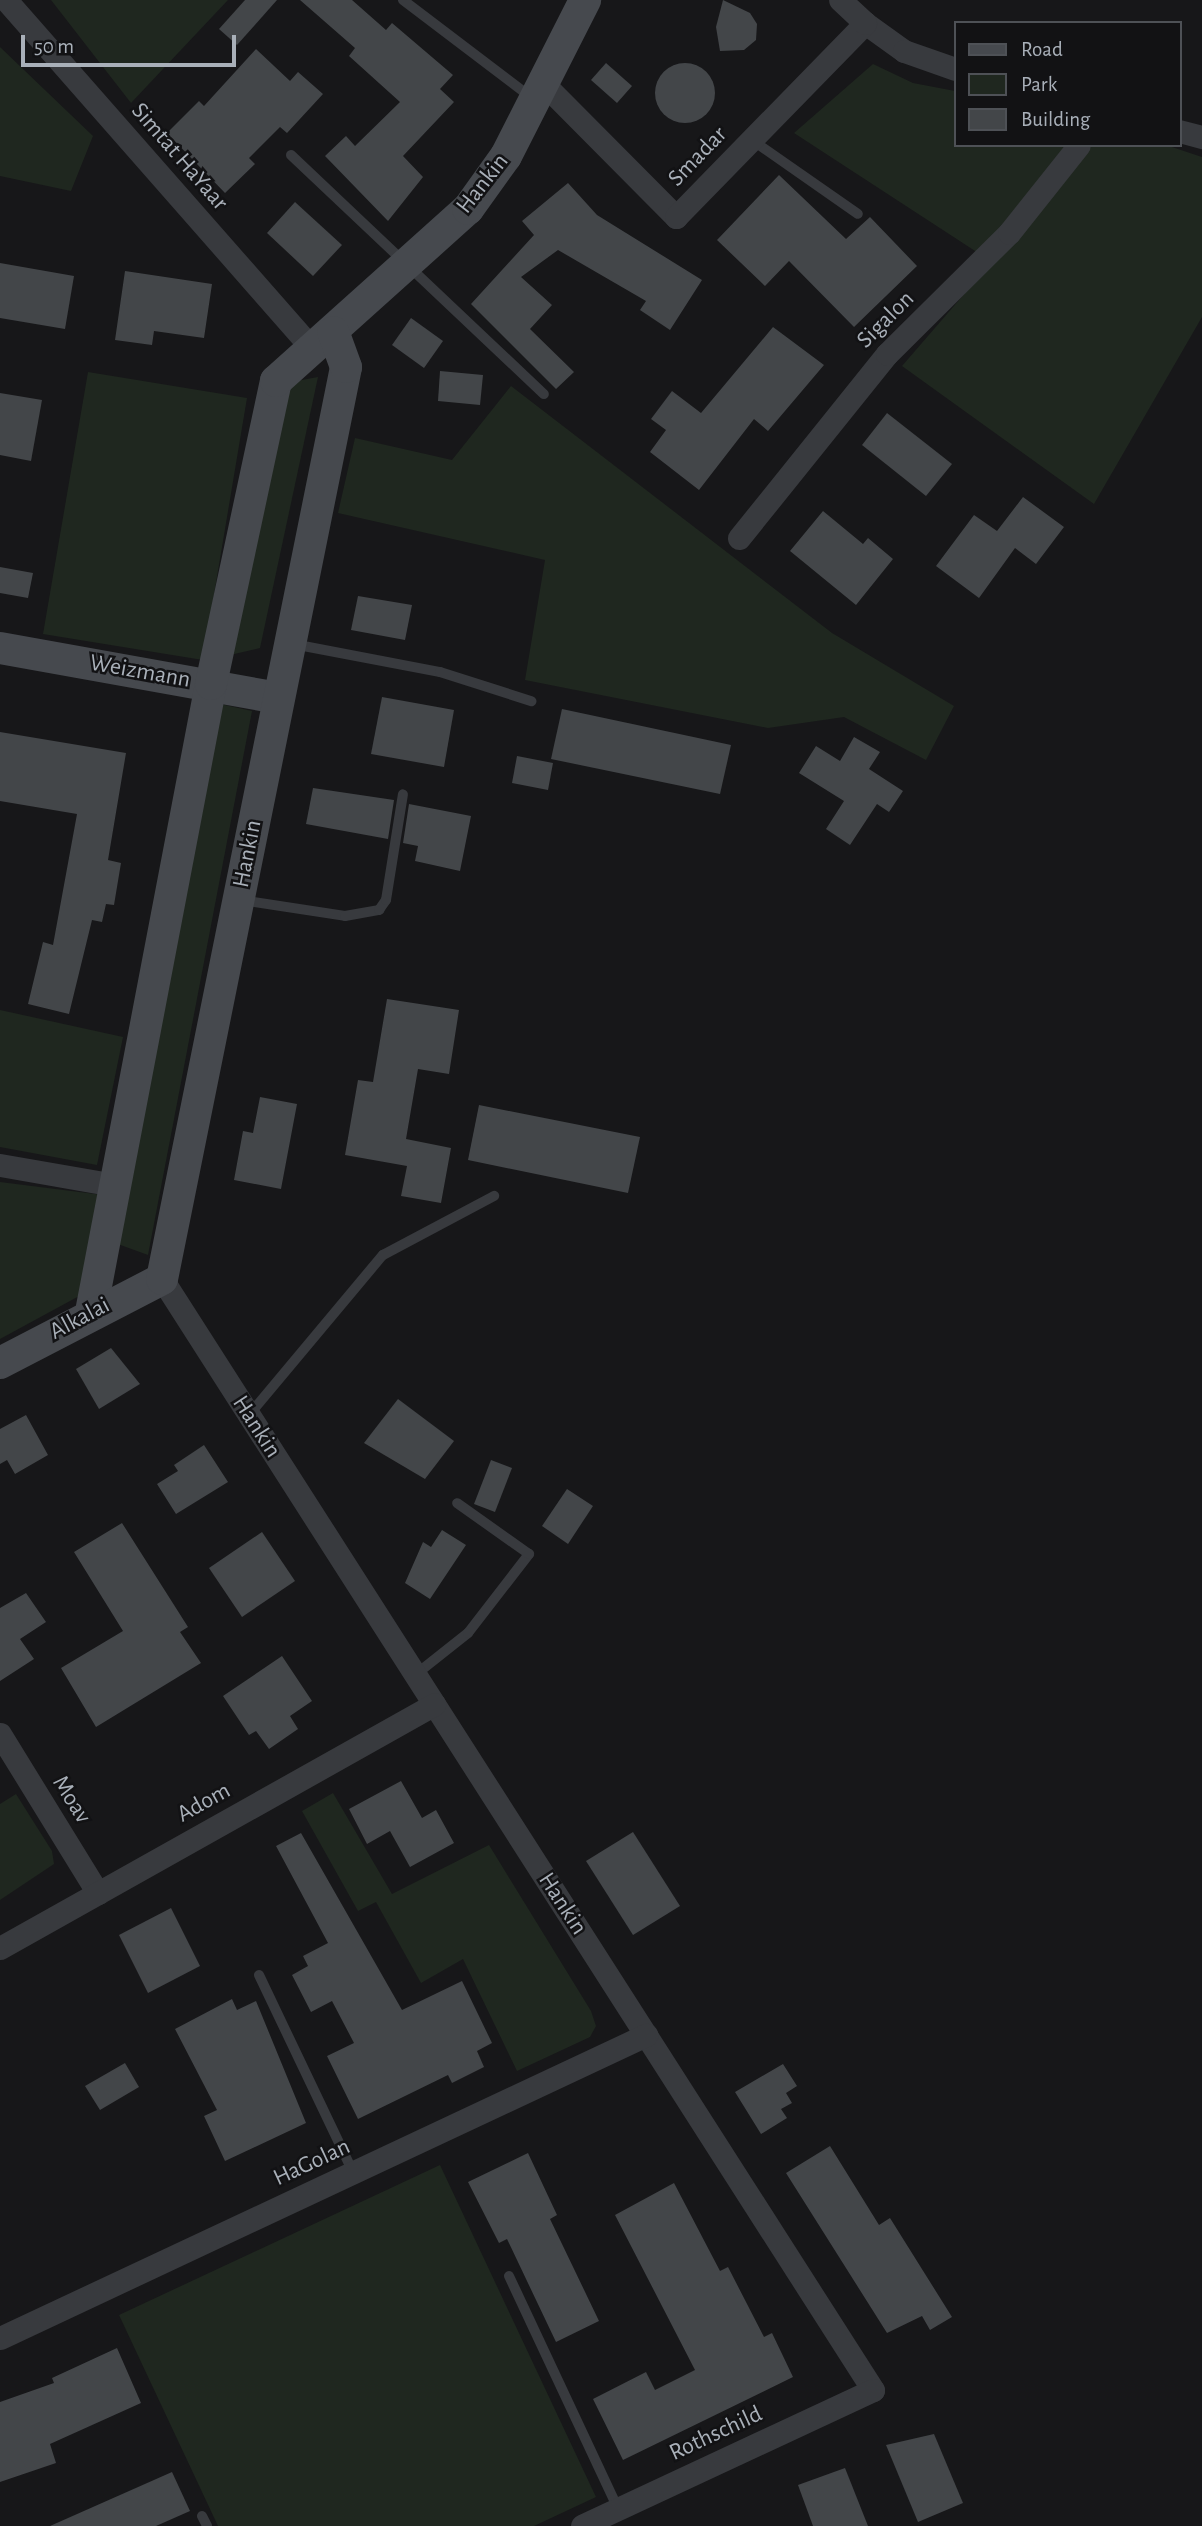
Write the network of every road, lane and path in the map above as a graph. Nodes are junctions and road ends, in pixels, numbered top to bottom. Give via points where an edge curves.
1 (6, 0) edge
2 (403, 0) edge
3 (585, 0) edge
4 (840, 0) edge
5 (865, 23) junction
6 (954, 69) edge
7 (539, 92) junction
8 (1181, 132) edge
9 (1202, 137) edge
10 (752, 140) junction
11 (1077, 147) edge
12 (291, 156) dead end
13 (858, 214) dead end
14 (407, 264) junction
15 (323, 340) junction
16 (544, 394) dead end
17 (739, 538) dead end
18 (290, 643) junction
19 (0, 649) edge
20 (211, 684) junction
21 (279, 698) junction
22 (531, 701) dead end
23 (403, 794) dead end
24 (239, 899) junction
25 (0, 1165) edge
26 (115, 1185) junction
27 (494, 1196) dead end
28 (162, 1279) junction
29 (91, 1312) junction
30 (0, 1363) edge
31 (249, 1415) junction
32 (457, 1503) dead end
33 (415, 1675) junction
34 (433, 1704) junction
35 (0, 1734) edge
36 (98, 1893) junction
37 (0, 1948) edge
38 (259, 1975) dead end
39 (646, 2035) junction
40 (354, 2172) junction
41 (509, 2276) dead end
42 (0, 2338) edge
43 (873, 2390) joint
44 (618, 2509) junction
45 (582, 2526) edge

1 - 15 street, Simtat HaYaar
2 - 7 lane
3 - 7 street, Hankin
4 - 5 street
5 - 6 street via 904,51
5 - 10 street, Smadar
7 - 10 street, Smadar via 676,217
7 - 14 street, Hankin via 506,156 468,209
8 - 9 street
10 - 13 lane
11 - 17 street, Sigalon via 1009,233 887,354
12 - 14 lane
14 - 15 street, Hankin
14 - 16 lane
15 - 18 street, Hankin via 346,367
15 - 20 street, Hankin via 276,381
18 - 21 street, Hankin
18 - 22 lane via 440,672
19 - 20 street, Weizmann
20 - 21 street, Weizmann
20 - 26 street, Hankin
21 - 24 street, Hankin
23 - 24 lane via 386,900 379,910 345,915
24 - 28 street, Hankin
25 - 26 street
26 - 29 street, Hankin
27 - 31 lane via 383,1255
28 - 29 street, Alkalai
28 - 31 street, Hankin
29 - 30 street, Alkalai
31 - 33 street, Hankin
32 - 33 lane via 529,1554 468,1633
33 - 34 street, Hankin
34 - 36 street, Adom
34 - 39 street, Hankin
35 - 36 street, Moav
36 - 37 street, Adom
38 - 40 lane
39 - 40 street, HaGolan
39 - 43 street, Hankin
40 - 42 street, HaGolan
41 - 44 lane
43 - 44 street, Rothschild
44 - 45 street, Rothschild

